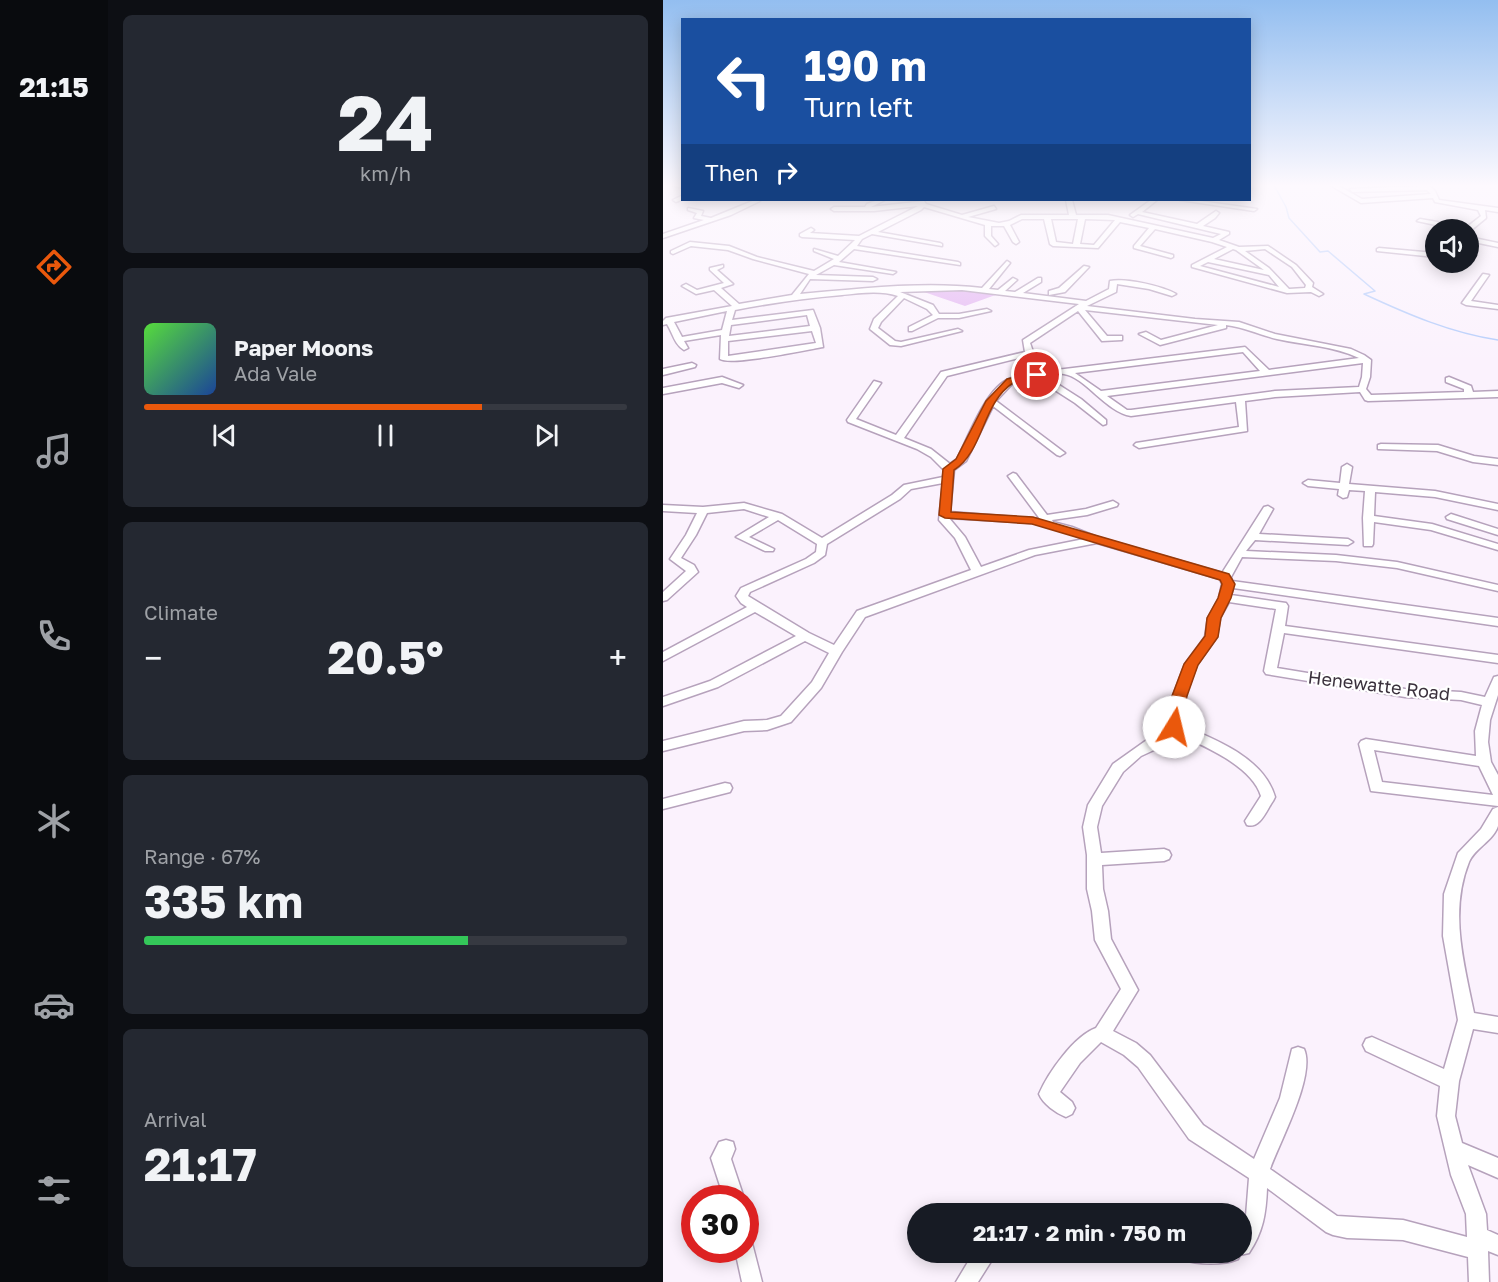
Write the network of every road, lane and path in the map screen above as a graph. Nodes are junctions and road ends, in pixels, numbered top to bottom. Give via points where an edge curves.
1 (688, 245) edge
2 (698, 245) edge
3 (1063, 245) edge
4 (1098, 245) edge
5 (1138, 245) edge
6 (1227, 245) edge
7 (1076, 246) joint
8 (853, 247) joint
9 (1236, 248) junction
10 (816, 250) dead end
11 (1379, 250) dead end
12 (673, 252) dead end
13 (1425, 254) edge
14 (1171, 255) dead end
15 (1206, 259) junction
16 (837, 261) junction
17 (1007, 263) dead end
18 (959, 264) dead end
19 (721, 266) dead end
20 (1086, 267) dead end
21 (1272, 274) junction
22 (811, 275) junction
23 (1485, 275) dead end
24 (873, 279) dead end
25 (1013, 280) dead end
26 (1038, 280) dead end
27 (1062, 284) dead end
28 (686, 286) dead end
29 (1308, 287) junction
30 (716, 288) junction
31 (916, 288) junction
32 (888, 289) junction
33 (984, 290) junction
34 (1287, 291) junction
35 (1000, 292) junction
36 (1017, 294) junction
37 (1172, 294) dead end
38 (1319, 294) dead end
39 (903, 295) junction
40 (1049, 295) junction
41 (794, 297) junction
42 (1083, 305) junction
43 (1498, 307) edge
44 (734, 308) junction
45 (987, 311) dead end
46 (937, 316) junction
47 (668, 324) edge
48 (1227, 324) junction
49 (816, 328) junction
50 (912, 329) dead end
51 (663, 331) edge
52 (727, 331) junction
53 (958, 331) dead end
54 (1143, 334) dead end
55 (1119, 338) dead end
56 (1030, 353) junction
57 (1367, 360) junction
58 (692, 365) dead end
59 (663, 372) edge
60 (1063, 372) junction
61 (1266, 372) junction
62 (1037, 375) junction
63 (1449, 380) dead end
64 (877, 383) dead end
65 (739, 385) dead end
66 (1362, 389) junction
67 (663, 391) edge
68 (1099, 394) junction
69 (1469, 394) junction
70 (1498, 394) edge
71 (1240, 399) junction
72 (991, 401) junction
73 (1104, 422) dead end
74 (899, 438) junction
75 (1139, 445) dead end
76 (1381, 447) dead end
77 (1060, 453) dead end
78 (1498, 462) edge
79 (1347, 467) dead end
80 (949, 474) junction
81 (1013, 476) dead end
82 (1308, 483) dead end
83 (1370, 489) junction
84 (1344, 490) junction
85 (1113, 504) dead end
86 (1498, 507) edge
87 (663, 508) edge
88 (1268, 509) dead end
89 (703, 510) junction
90 (945, 515) junction
91 (778, 516) junction
92 (1451, 517) dead end
93 (1368, 518) junction
94 (1048, 521) junction
95 (1498, 532) edge
96 (1252, 537) junction
97 (1097, 540) junction
98 (1348, 542) dead end
99 (822, 543) junction
100 (1368, 544) dead end
101 (1498, 547) edge
102 (769, 549) dead end
103 (1238, 554) junction
104 (669, 559) edge
105 (978, 573) junction
106 (1227, 580) junction
107 (1498, 588) edge
108 (663, 598) edge
109 (1225, 598) junction
110 (756, 608) junction
111 (1498, 622) edge
112 (1279, 629) junction
113 (805, 636) junction
114 (836, 651) junction
115 (663, 657) edge
116 (1498, 659) edge
117 (1498, 680) edge
118 (663, 702) edge
119 (1488, 702) junction
120 (1174, 727) junction
121 (663, 746) edge
122 (1483, 762) junction
123 (725, 788) dead end
124 (1498, 792) edge
125 (1498, 801) edge
126 (663, 804) edge
127 (1498, 813) edge
128 (1252, 821) dead end
129 (1164, 855) dead end
130 (1094, 859) junction
131 (1467, 1020) junction
132 (1498, 1025) edge
133 (1103, 1034) junction
134 (1372, 1045) dead end
135 (1298, 1055) dead end
136 (1450, 1081) junction
137 (1066, 1108) dead end
138 (726, 1149) dead end
139 (1454, 1149) junction
140 (1498, 1168) edge
141 (1260, 1172) junction
142 (730, 1185) edge
143 (1252, 1231) edge
144 (1477, 1243) junction
145 (1498, 1245) edge
146 (748, 1263) edge
147 (979, 1263) edge
148 (752, 1282) edge
149 (966, 1282) edge
150 (1479, 1282) edge

1 - 12 street
2 - 22 street via 729,248
3 - 7 street
4 - 7 street
5 - 14 street
6 - 9 street
8 - 16 street
8 - 18 street
9 - 15 street
9 - 21 street
9 - 29 street via 1266,247 1294,266
10 - 16 street
11 - 13 street
15 - 21 street
15 - 34 street via 1194,266
16 - 22 street
16 - 31 street via 898,275
17 - 33 street
19 - 30 street via 712,269 729,283
20 - 40 street via 1062,290
21 - 34 street
22 - 24 street
22 - 41 street
23 - 43 street via 1467,303
25 - 35 street
26 - 36 street
27 - 40 street
28 - 30 street via 696,292
29 - 34 street via 1309,290
29 - 38 street
30 - 44 street
31 - 32 street
31 - 33 street
32 - 39 street
32 - 41 street
33 - 35 street
35 - 36 street
36 - 40 street
37 - 42 street via 1117,282 1110,293
39 - 46 street via 930,307
39 - 53 street via 874,325 893,343
40 - 42 street
41 - 44 street
42 - 48 street
42 - 55 street via 1105,339
42 - 56 street via 1031,337 1026,342
44 - 47 street
44 - 52 street
45 - 46 street
46 - 50 street
47 - 51 street
47 - 52 street via 681,344
48 - 54 street via 1160,343
48 - 57 street via 1331,347
49 - 52 street
49 - 52 street via 809,312
49 - 52 street via 821,345 732,359 724,358
56 - 62 street
56 - 74 street via 944,374
57 - 61 street
57 - 66 street
58 - 59 street
60 - 61 street via 1245,349
60 - 62 street
60 - 68 street via 1077,377
61 - 68 street
62 - 72 street via 1010,381
62 - 73 street
63 - 69 street via 1468,388
64 - 74 street via 851,420
65 - 67 street via 722,380
66 - 69 street via 1368,398
66 - 71 street
68 - 71 street via 1131,413
69 - 70 street
71 - 75 street via 1244,429
72 - 77 street
72 - 80 street via 961,461
74 - 80 street via 927,449
76 - 78 street via 1438,448
79 - 84 street
80 - 90 street
80 - 99 street via 908,487
81 - 94 street
82 - 84 street
83 - 84 street
83 - 86 street via 1448,494
83 - 93 street
85 - 94 street
87 - 89 street
88 - 96 street
89 - 91 street via 744,506
89 - 104 street via 691,535
90 - 94 street
90 - 105 street via 944,520 960,537
91 - 99 street
91 - 102 street via 741,537
92 - 95 street
93 - 100 street
93 - 101 street via 1432,527
94 - 97 street
96 - 98 street
96 - 103 street
97 - 105 street via 1033,552
97 - 106 street
99 - 110 street via 821,553 810,561 745,590 745,601
103 - 106 street
103 - 107 street via 1397,565
104 - 108 street via 690,567 692,572
105 - 114 street via 861,614
106 - 109 street
106 - 111 street
109 - 112 street via 1282,606
109 - 120 street via 1214,618 1211,637 1191,664 1179,696
110 - 113 street
110 - 115 street
112 - 116 street
112 - 119 street, Henewatte Road via 1271,671
113 - 114 street
113 - 118 street via 714,684
114 - 121 street via 817,685 786,719
117 - 119 street
119 - 122 street via 1481,738
120 - 128 street via 1197,736 1257,774 1268,797
120 - 130 street via 1118,768 1095,805 1090,827
122 - 124 street
122 - 125 street via 1366,744 1376,787
123 - 126 street
127 - 131 street via 1486,833 1463,857 1452,894 1451,936
129 - 130 street
130 - 133 street via 1103,940 1130,990
131 - 132 street
131 - 136 street
133 - 137 street via 1095,1034 1087,1042 1051,1089 1049,1094
133 - 141 street via 1145,1061 1196,1131
134 - 136 street
135 - 141 street via 1292,1087
136 - 139 street via 1446,1116
138 - 142 street via 721,1158
139 - 140 street
139 - 144 street via 1476,1214
141 - 143 street
141 - 144 street via 1333,1225 1403,1230
144 - 145 street
144 - 150 street
146 - 148 street
147 - 149 street

